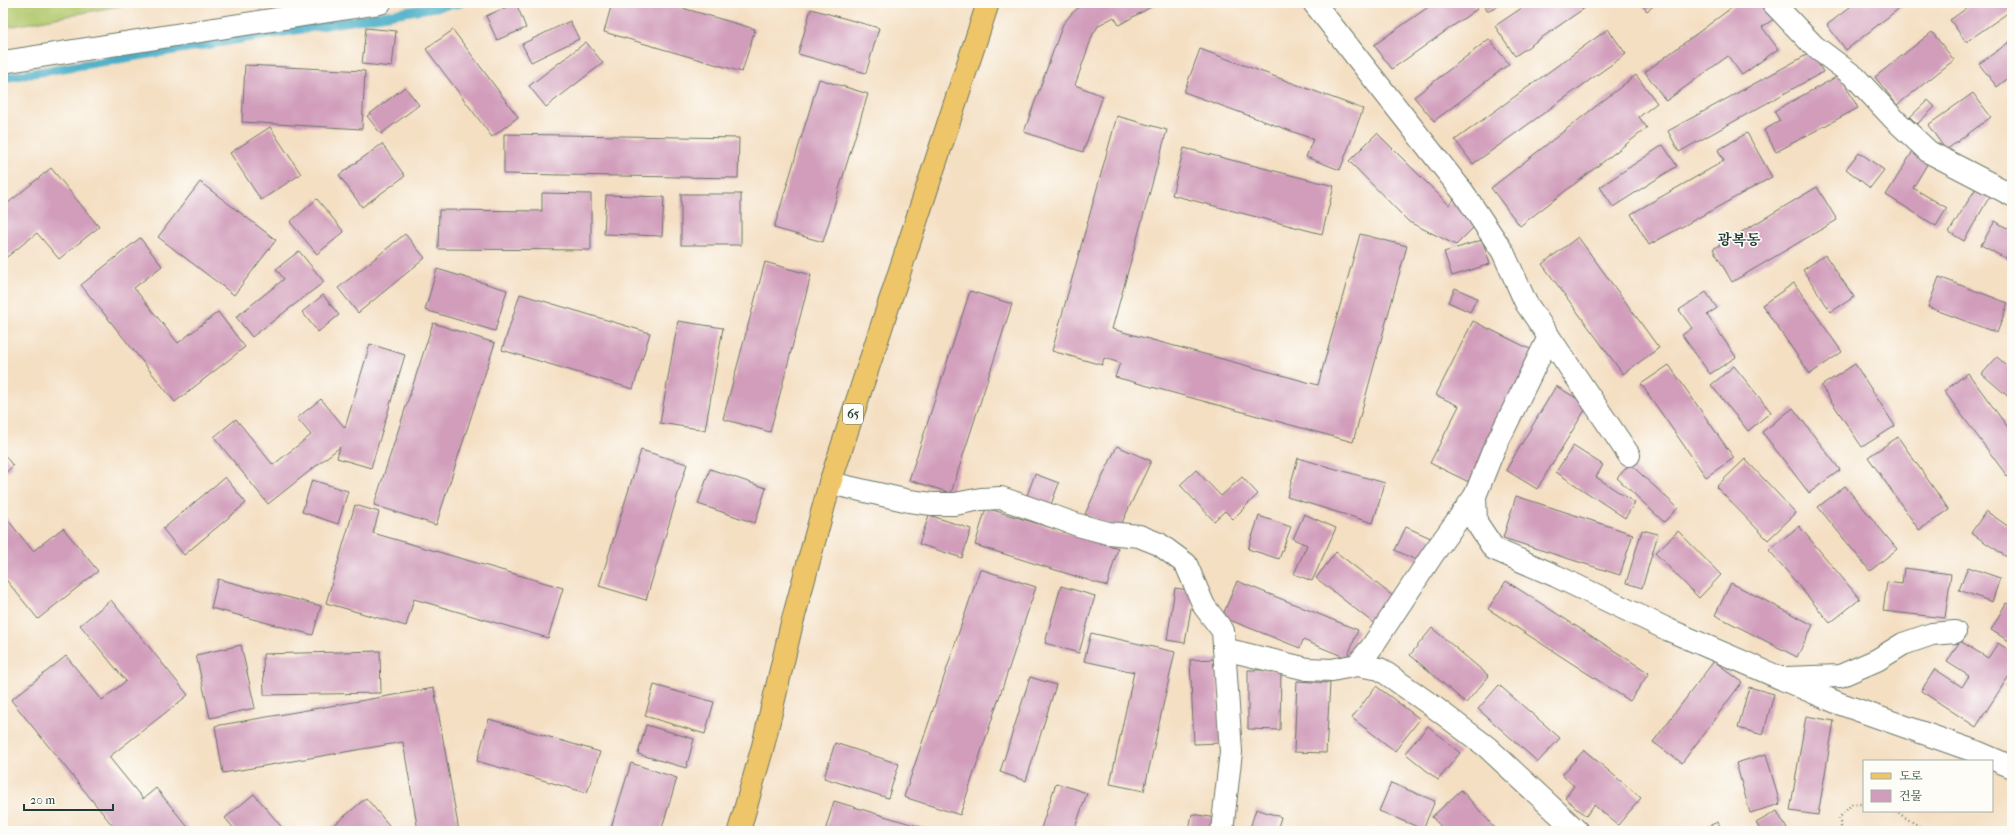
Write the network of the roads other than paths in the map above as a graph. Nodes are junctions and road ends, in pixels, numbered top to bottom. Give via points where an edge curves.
1 (380, 3) edge
2 (988, 3) edge
3 (1314, 3) edge
4 (1773, 3) edge
5 (3, 62) edge
6 (2012, 195) edge
7 (1549, 337) junction
8 (1629, 455) dead end
9 (830, 483) junction
10 (1475, 496) junction
11 (1955, 632) dead end
12 (1224, 649) junction
13 (1357, 665) junction
14 (1777, 678) junction
15 (2012, 767) edge
16 (739, 831) edge
17 (1222, 831) edge
18 (1577, 831) edge

1 - 5 street
2 - 9 main road, 65
3 - 7 street via 1463,192 1503,252 1526,303
4 - 6 street via 1814,46 1855,77 1929,152
7 - 8 street
7 - 10 street via 1493,451
9 - 12 street via 932,504 1001,498 1078,525 1108,533 1139,536 1159,544 1186,564 1204,606 1223,631
9 - 16 main road, 65
10 - 13 street via 1432,554 1371,648
10 - 14 street via 1476,522 1494,549
11 - 14 street via 1932,634 1903,644 1877,660 1840,676
12 - 13 street via 1307,669 1332,670
12 - 17 street via 1231,752
13 - 18 street via 1380,669 1434,707 1487,747
14 - 15 street via 1838,704 1977,752

